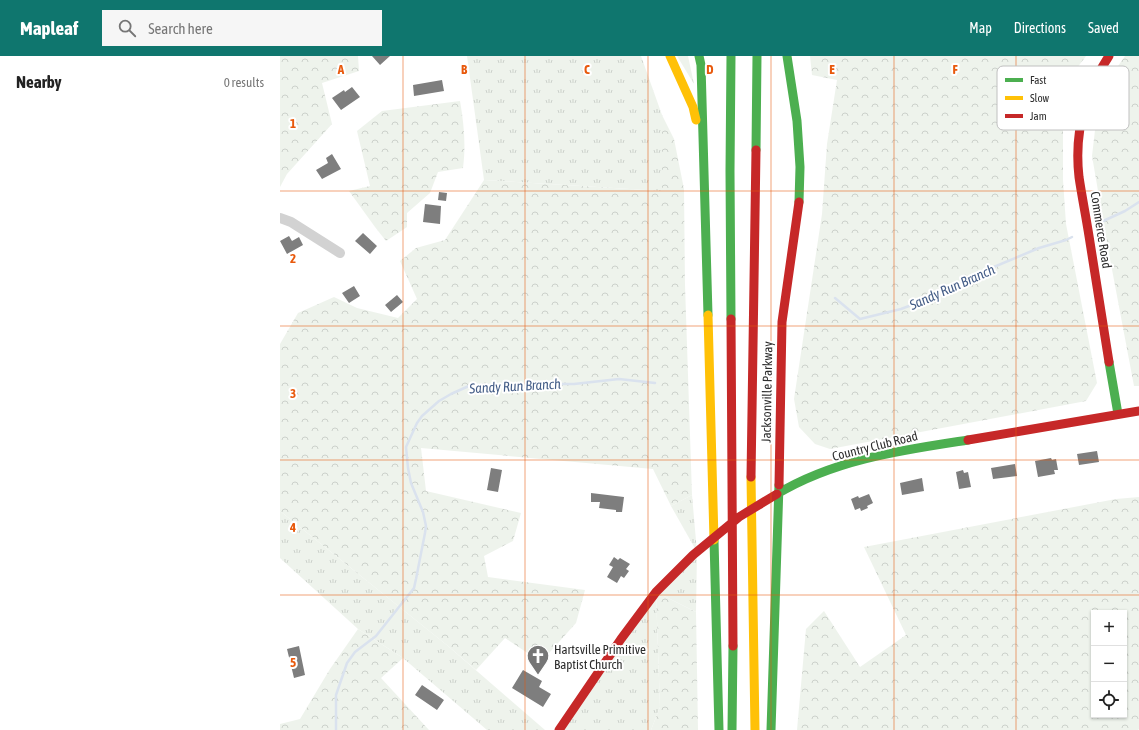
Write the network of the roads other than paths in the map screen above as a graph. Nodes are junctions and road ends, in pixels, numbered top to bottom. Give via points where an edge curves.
1 (670, 56) edge
2 (699, 56) edge
3 (731, 56) edge
4 (757, 56) edge
5 (787, 56) edge
6 (1109, 56) edge
7 (1102, 66) edge
8 (1079, 130) edge
9 (705, 174) junction
10 (280, 218) edge
11 (340, 253) dead end
12 (1139, 411) edge
13 (1118, 414) junction
14 (559, 730) edge
15 (719, 730) edge
16 (732, 730) edge
17 (755, 730) edge
18 (771, 730) edge

1 - 9 main road via 693,106
2 - 9 main road
3 - 16 main road
4 - 17 main road via 751,468
5 - 18 main road, Jacksonville Parkway via 800,167 799,207 782,322
6 - 7 main road, Commerce Road
8 - 13 main road, Commerce Road via 1078,160
9 - 15 main road
10 - 11 street via 291,222
12 - 13 main road, Country Club Road
13 - 14 main road, Country Club Road via 905,450 845,464 792,485 739,517 693,555 656,592 620,639

